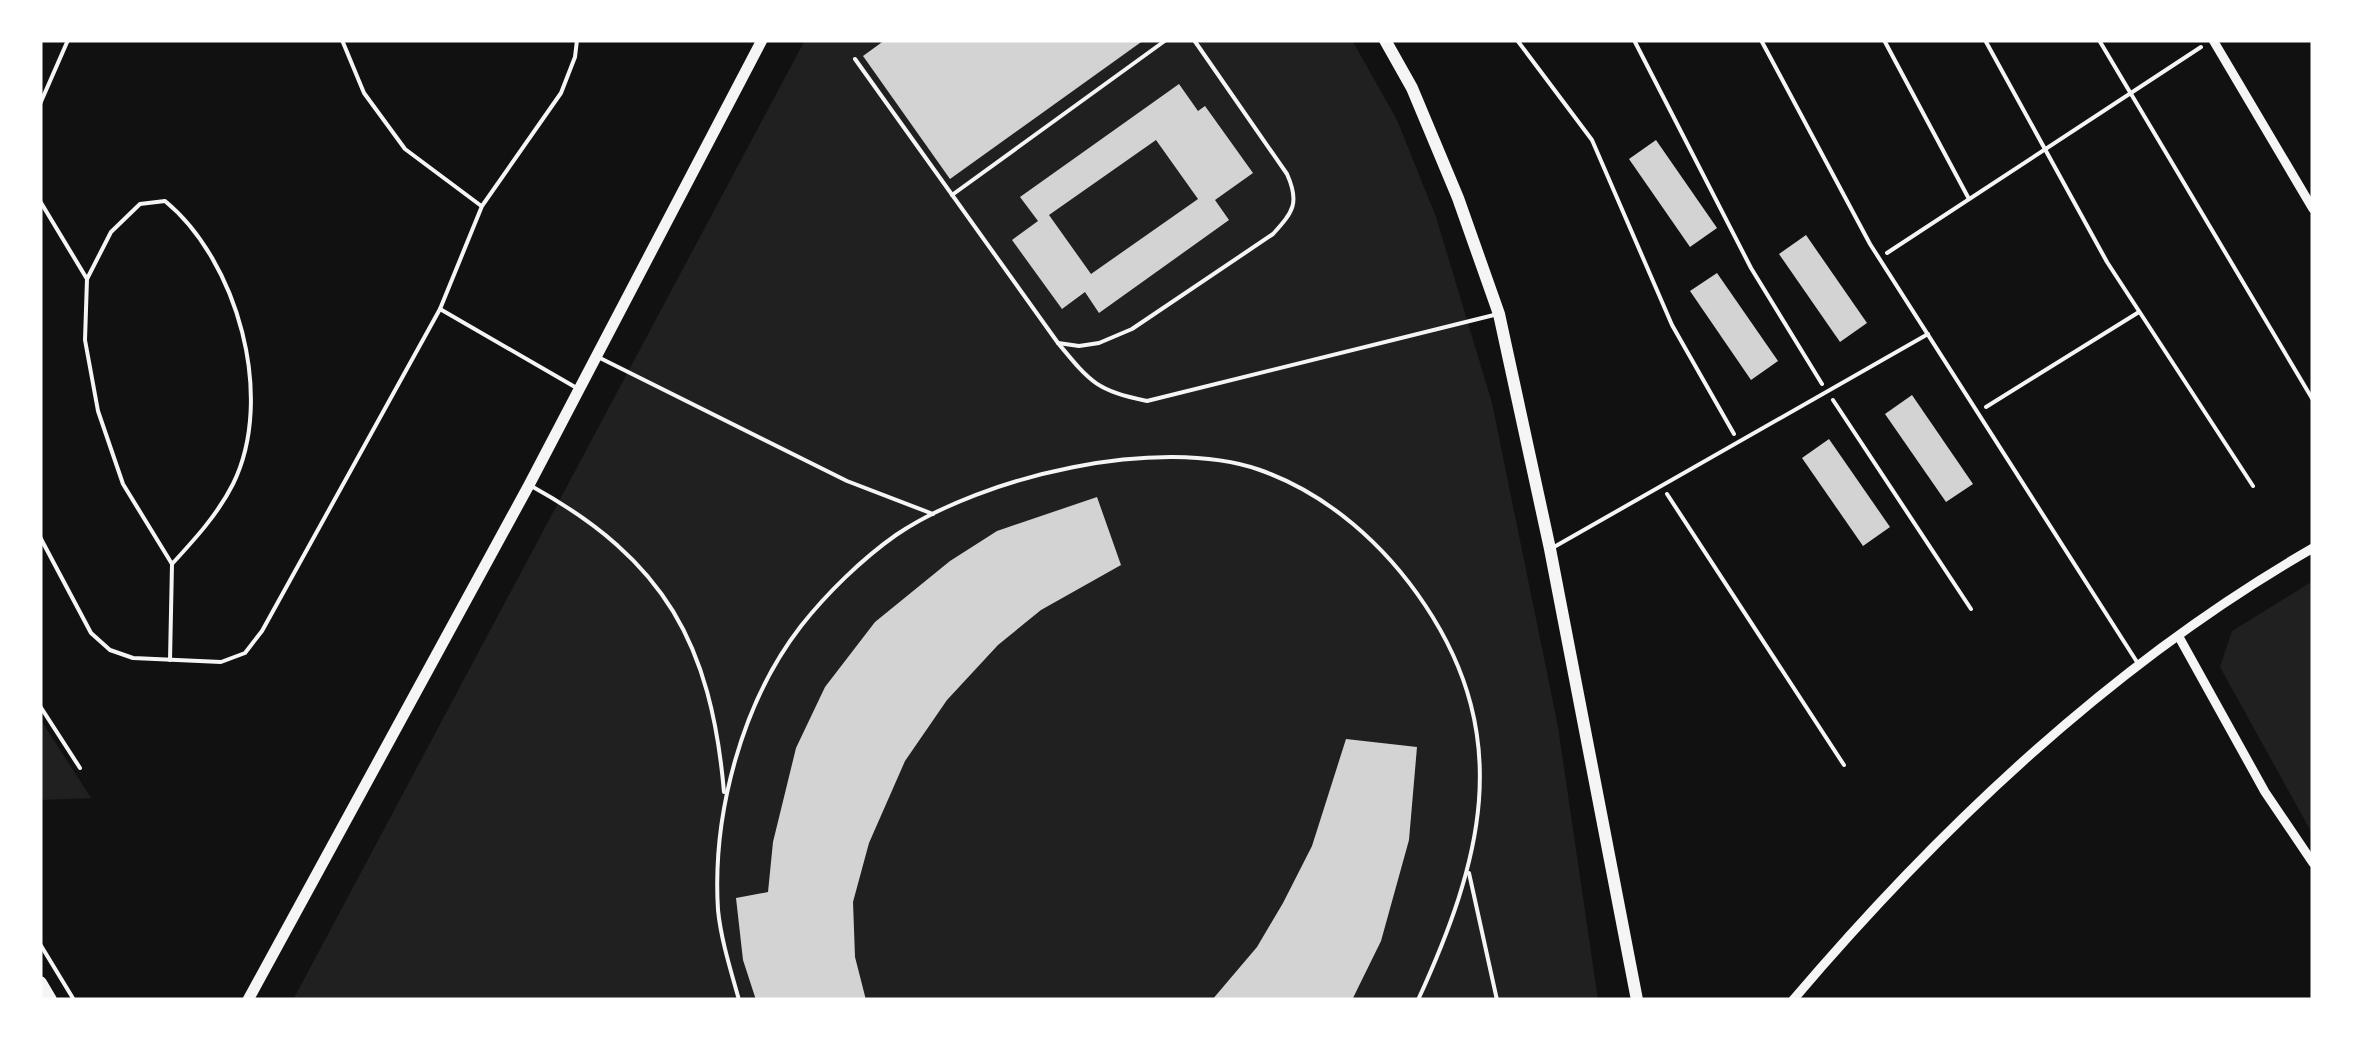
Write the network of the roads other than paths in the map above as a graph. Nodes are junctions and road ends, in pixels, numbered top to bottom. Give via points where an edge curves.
1 (68, 40) edge
2 (342, 40) edge
3 (577, 40) edge
4 (762, 40) edge
5 (1166, 40) edge
6 (1194, 40) edge
7 (1385, 40) edge
8 (1761, 40) edge
9 (2212, 40) edge
10 (855, 59) dead end
11 (40, 104) edge
12 (952, 194) junction
13 (40, 200) edge
14 (482, 206) junction
15 (2313, 209) edge
16 (87, 280) junction
17 (440, 309) junction
18 (1499, 314) junction
19 (1928, 334) junction
20 (1058, 344) junction
21 (597, 356) junction
22 (579, 390) junction
23 (529, 485) junction
24 (933, 514) junction
25 (40, 537) edge
26 (2313, 548) edge
27 (1550, 549) junction
28 (172, 564) junction
29 (2179, 637) junction
30 (170, 660) junction
31 (2140, 666) junction
32 (40, 706) edge
33 (80, 768) dead end
34 (724, 798) junction
35 (2313, 864) edge
36 (1468, 870) junction
37 (40, 944) edge
38 (40, 983) edge
39 (50, 1000) edge
40 (74, 1000) edge
41 (248, 1000) edge
42 (739, 1000) edge
43 (1418, 1000) edge
44 (1497, 1000) edge
45 (1637, 1000) edge
46 (1793, 1000) edge

1 - 11 lane
2 - 14 lane via 364,94 405,149
3 - 14 lane via 561,93
4 - 21 street
5 - 12 lane
6 - 20 lane via 1287,174 1296,194 1290,215 1132,329 1100,343
7 - 18 main road via 1412,88
8 - 19 lane via 1879,258
9 - 15 street
10 - 12 lane
12 - 20 lane
13 - 16 lane
14 - 17 lane
16 - 28 lane via 85,340 98,411 123,484
16 - 28 lane via 111,232 140,204 165,200 206,248 238,311 250,366 248,428 234,481
17 - 22 lane
17 - 30 lane via 245,654 221,662
18 - 20 lane via 1147,401 1088,380
18 - 27 main road
19 - 27 lane
19 - 31 lane
21 - 22 street
21 - 24 lane via 847,480
22 - 23 street
23 - 34 lane via 576,510 658,585 712,702
23 - 41 street
24 - 34 lane via 867,559 800,627 759,700
24 - 36 lane via 1054,471 1160,456 1258,469 1342,515 1415,590 1445,635 1469,691 1480,742
25 - 30 lane via 91,633 133,658
26 - 29 street
27 - 45 main road
28 - 30 lane
29 - 31 street
29 - 35 street
31 - 46 street via 2086,705 1942,840
32 - 33 lane
34 - 42 lane via 718,912
36 - 43 lane
36 - 44 lane
37 - 40 lane
38 - 39 main road

